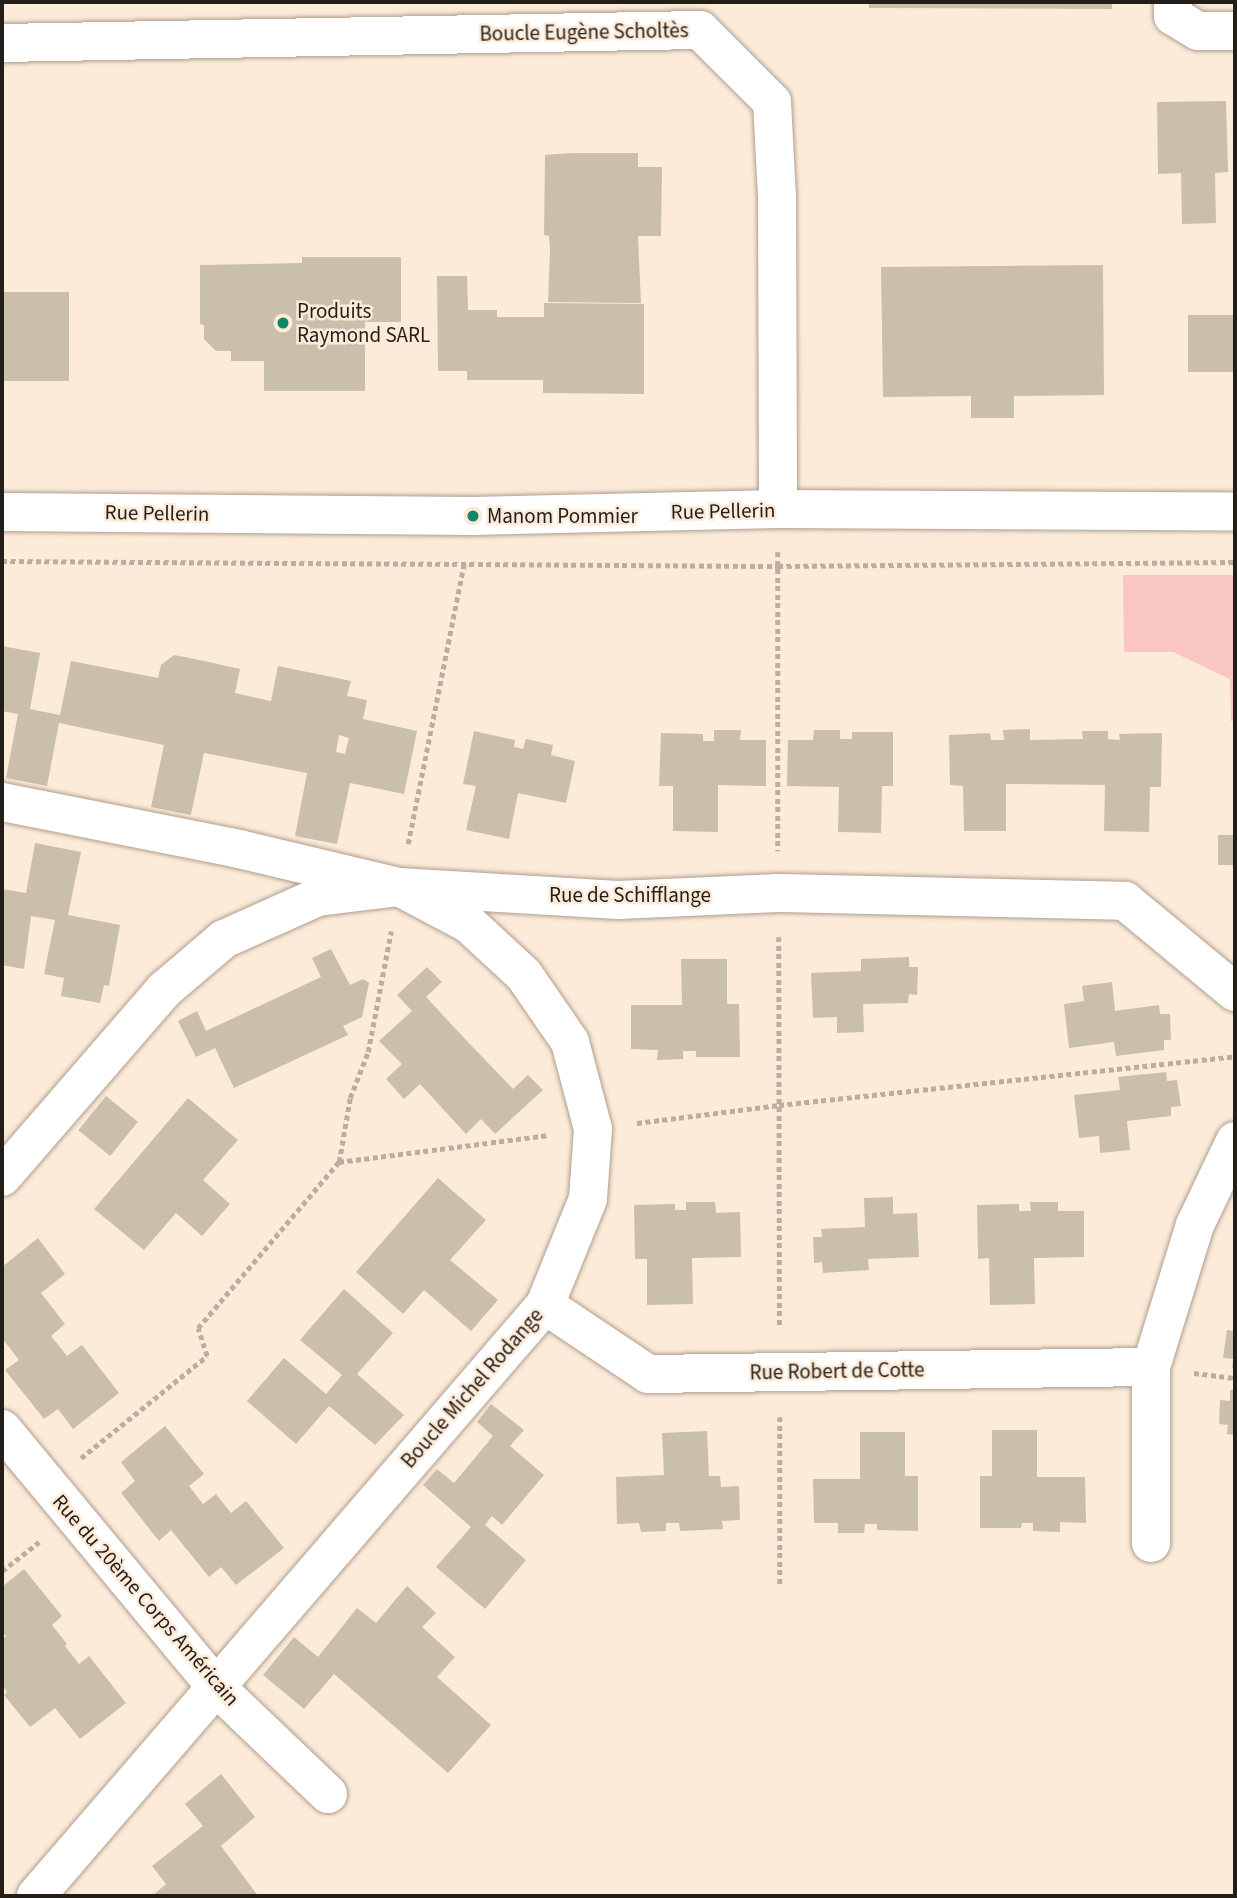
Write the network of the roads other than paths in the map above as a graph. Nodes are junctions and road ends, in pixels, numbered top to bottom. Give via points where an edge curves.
1 (1173, 2) edge
2 (1235, 32) edge
3 (2, 43) edge
4 (778, 509) junction
5 (1235, 511) edge
6 (2, 512) edge
7 (2, 802) edge
8 (399, 887) junction
9 (1235, 992) edge
10 (1235, 1141) edge
11 (2, 1177) edge
12 (545, 1305) junction
13 (1151, 1367) junction
14 (2, 1429) edge
15 (1151, 1543) dead end
16 (216, 1687) junction
17 (328, 1794) dead end
18 (36, 1896) edge

1 - 2 street via 1173,16 1198,31
3 - 4 street, Boucle Eugène Scholtès via 700,30 772,102 777,199
4 - 5 street, Rue Pellerin
4 - 6 street, Rue Pellerin via 473,516
7 - 8 street, Rue de Schifflange via 239,849
8 - 9 street, Rue de Schifflange via 618,900 779,893 1125,901
8 - 11 street via 318,897 224,939 164,990
8 - 12 street, Boucle Michel Rodange via 470,924 524,975 570,1042 593,1129 588,1199
10 - 13 street via 1195,1225
12 - 13 street, Rue Robert de Cotte via 648,1374
12 - 16 street, Boucle Michel Rodange
13 - 15 street
14 - 16 street, Rue du 20ème Corps Américain
16 - 17 street, Rue du 20ème Corps Américain
16 - 18 street, Boucle Michel Rodange

